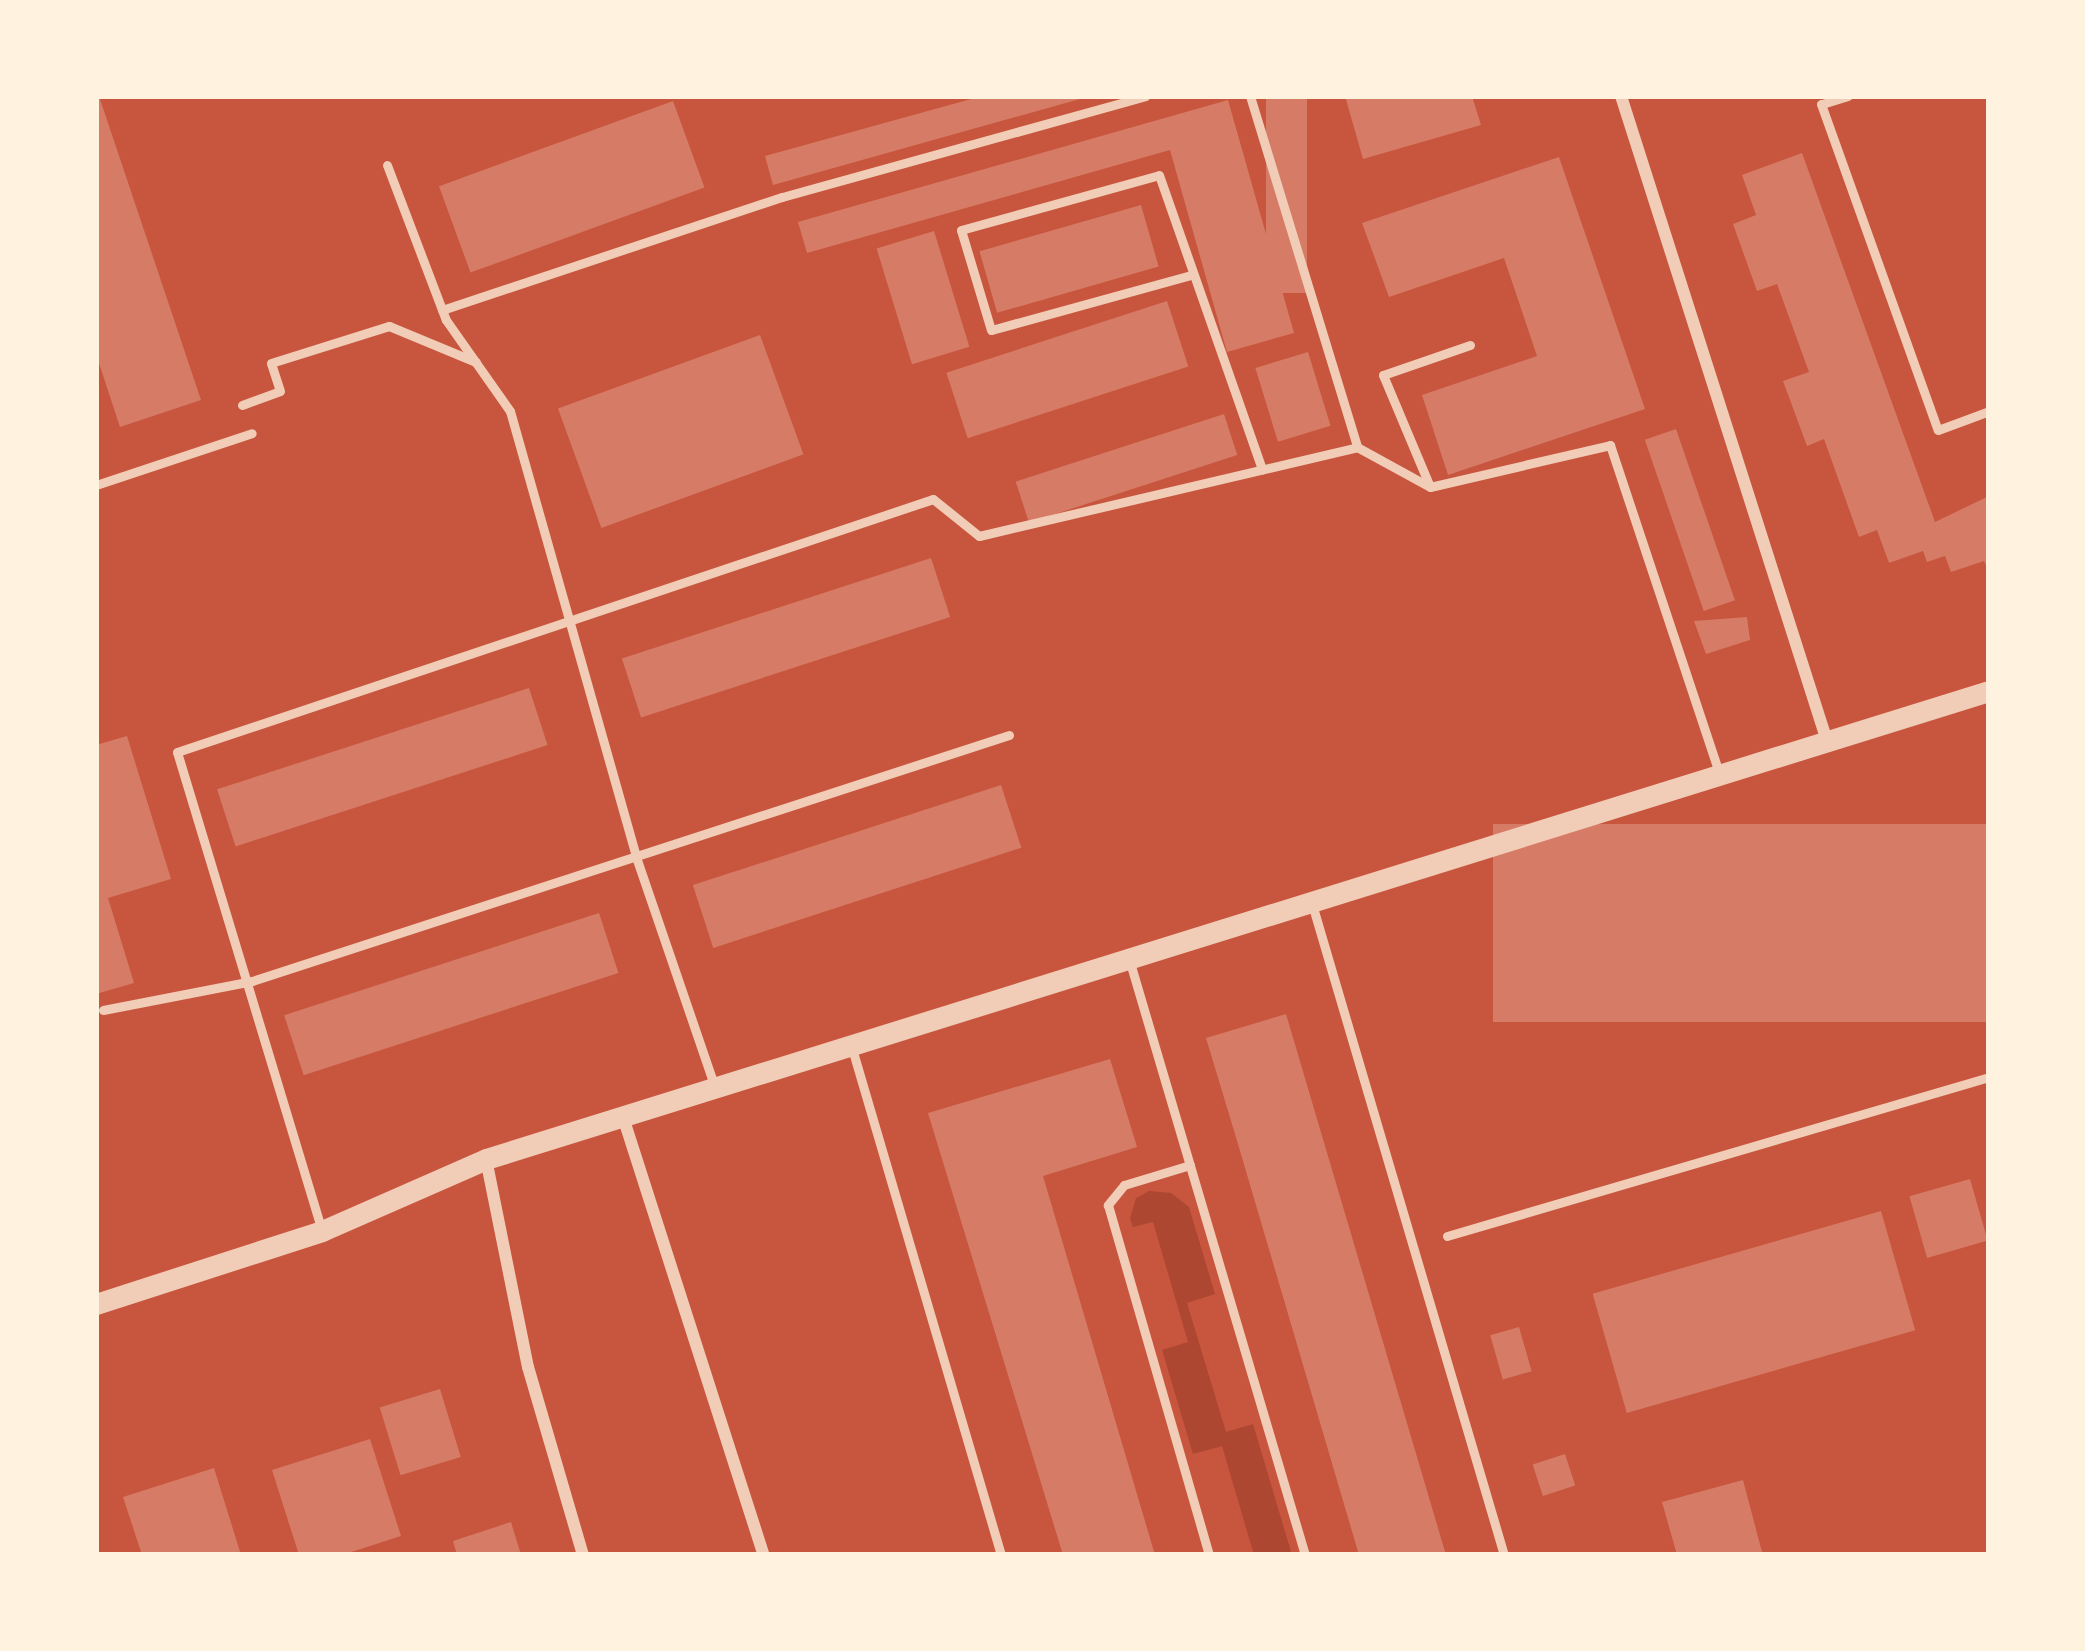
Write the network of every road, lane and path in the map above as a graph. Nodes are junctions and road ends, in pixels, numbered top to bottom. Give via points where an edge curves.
1 (1145, 96) edge
2 (1250, 96) edge
3 (1621, 96) edge
4 (1848, 96) edge
5 (388, 165) dead end
6 (1191, 275) junction
7 (442, 310) junction
8 (1470, 345) dead end
9 (476, 362) junction
10 (242, 405) dead end
11 (1989, 411) edge
12 (252, 433) dead end
13 (1357, 447) junction
14 (1262, 469) junction
15 (96, 485) edge
16 (1430, 487) junction
17 (570, 621) junction
18 (1989, 691) edge
19 (1010, 735) dead end
20 (1827, 741) junction
21 (1720, 775) junction
22 (635, 854) junction
23 (1312, 902) junction
24 (1129, 959) junction
25 (252, 981) junction
26 (103, 1010) dead end
27 (850, 1045) junction
28 (1989, 1077) edge
29 (715, 1088) junction
30 (623, 1117) junction
31 (486, 1159) junction
32 (1190, 1165) junction
33 (322, 1231) junction
34 (1447, 1237) dead end
35 (96, 1304) edge
36 (583, 1555) edge
37 (764, 1555) edge
38 (1001, 1555) edge
39 (1209, 1555) edge
40 (1305, 1555) edge
41 (1504, 1555) edge

1 - 7 lane via 782,197
2 - 13 lane
3 - 20 street
4 - 11 lane via 1822,104 1938,430
5 - 7 lane
6 - 6 lane via 1159,175 961,230 992,330
6 - 14 lane
7 - 9 lane
8 - 16 lane via 1383,376
9 - 10 lane via 389,326 271,364 280,391
9 - 17 lane via 510,411
12 - 15 lane
13 - 14 lane
13 - 16 lane
14 - 17 lane via 980,536 933,499
16 - 21 lane via 1610,445
17 - 22 lane
17 - 25 lane via 177,752
18 - 20 street
19 - 22 lane
20 - 21 street
21 - 23 street
22 - 25 lane
22 - 29 lane
23 - 24 street
23 - 41 lane
24 - 27 street
24 - 32 lane
25 - 26 lane
25 - 33 lane
27 - 29 street
27 - 38 lane
28 - 34 lane
29 - 30 street
30 - 31 street
30 - 37 street
31 - 33 street
31 - 36 street via 528,1367
32 - 39 lane via 1124,1185 1108,1205
32 - 40 lane
33 - 35 street

